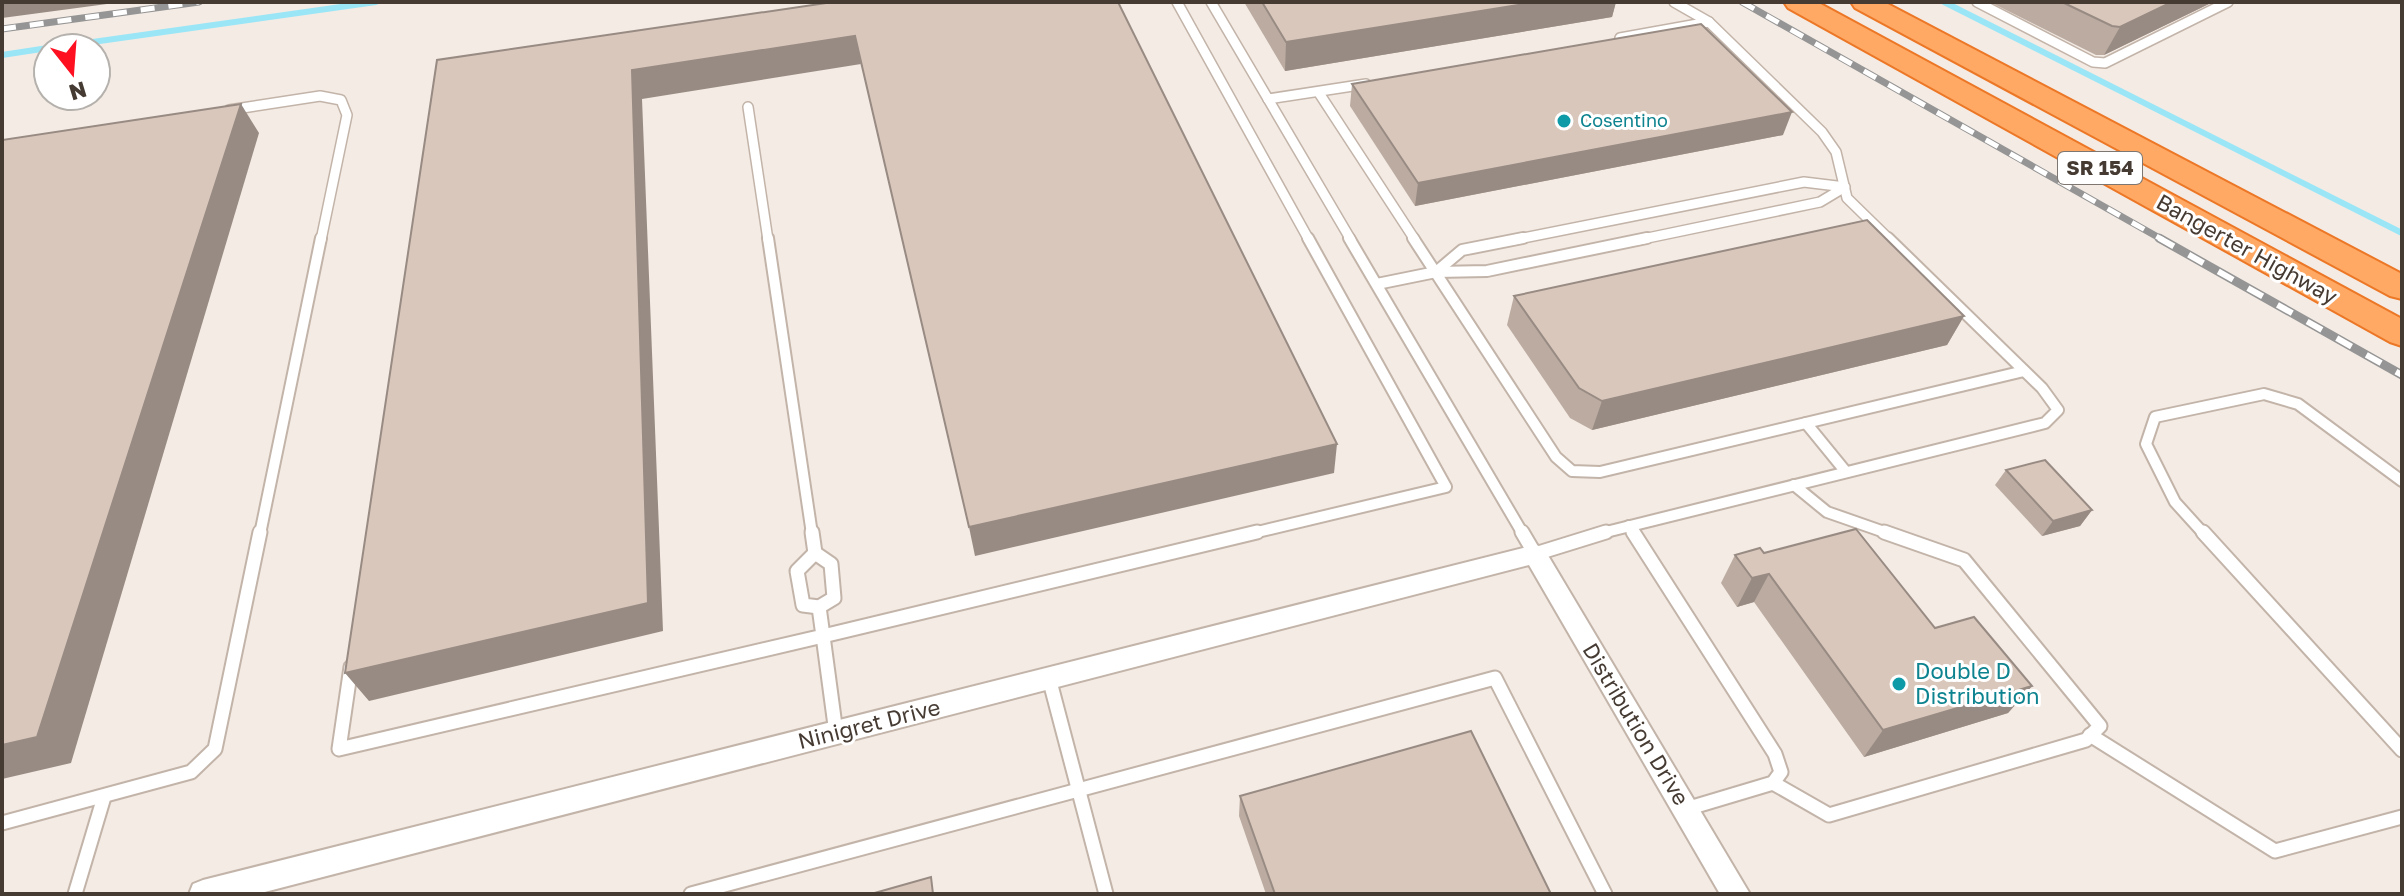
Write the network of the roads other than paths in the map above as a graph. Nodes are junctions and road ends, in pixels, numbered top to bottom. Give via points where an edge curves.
1 (1177, 2) edge
2 (1211, 2) edge
3 (1674, 2) edge
4 (1797, 2) edge
5 (1864, 2) edge
6 (1977, 2) edge
7 (2228, 2) edge
8 (1709, 22) junction
9 (1616, 39) edge
10 (1381, 81) edge
11 (1319, 93) junction
12 (1268, 99) junction
13 (748, 107) dead end
14 (214, 112) edge
15 (1845, 187) junction
16 (1436, 272) junction
17 (1377, 284) junction
18 (2402, 288) edge
19 (2402, 334) edge
20 (2024, 371) junction
21 (1806, 423) junction
22 (1846, 472) junction
23 (2402, 481) edge
24 (1794, 485) junction
25 (1629, 526) junction
26 (815, 553) junction
27 (1535, 554) junction
28 (819, 607) junction
29 (823, 636) junction
30 (353, 655) edge
31 (1049, 678) junction
32 (836, 733) junction
33 (2090, 735) junction
34 (2402, 750) edge
35 (1773, 783) junction
36 (1078, 788) junction
37 (104, 797) junction
38 (1686, 809) junction
39 (2402, 817) edge
40 (2, 823) edge
41 (75, 894) edge
42 (203, 894) edge
43 (691, 894) edge
44 (1106, 894) edge
45 (1605, 894) edge
46 (1736, 894) edge

1 - 29 lane via 1446,487
2 - 12 lane
3 - 8 lane
4 - 19 highway, Bangerter Highway / SR 154
5 - 18 highway, Bangerter Highway / SR 154
6 - 7 lane via 2093,62 2105,63
8 - 9 lane
8 - 15 lane via 1822,132 1836,152
10 - 11 lane
11 - 12 lane
11 - 16 lane
12 - 17 lane
13 - 26 lane
14 - 37 lane via 320,96 341,100 347,115 215,749 191,772
15 - 16 lane via 1820,202 1487,271
15 - 16 lane via 1804,182 1462,250
15 - 20 lane via 1847,198
16 - 17 lane
16 - 21 lane via 1556,457 1572,471 1600,472
17 - 27 lane
20 - 21 lane
20 - 22 lane via 2058,410 2045,423
21 - 22 lane
22 - 24 lane
23 - 34 lane via 2298,404 2264,394 2155,417 2146,444 2175,502
24 - 25 lane
24 - 33 lane via 1827,512 1964,560 2100,726
25 - 27 lane
25 - 35 lane via 1775,754 1781,772
26 - 28 lane via 831,564 834,598
26 - 28 lane via 797,571 803,605
27 - 31 street, Ninigret Drive
27 - 38 street, Distribution Drive
28 - 29 lane
29 - 30 lane via 339,749
29 - 32 lane
31 - 32 street, Ninigret Drive
31 - 36 lane
32 - 42 street, Ninigret Drive
33 - 35 lane via 1829,815
33 - 39 lane via 2275,851
35 - 38 lane
36 - 43 lane
36 - 44 lane
36 - 45 lane via 1495,678
37 - 40 lane
37 - 41 lane
38 - 46 street, Distribution Drive

